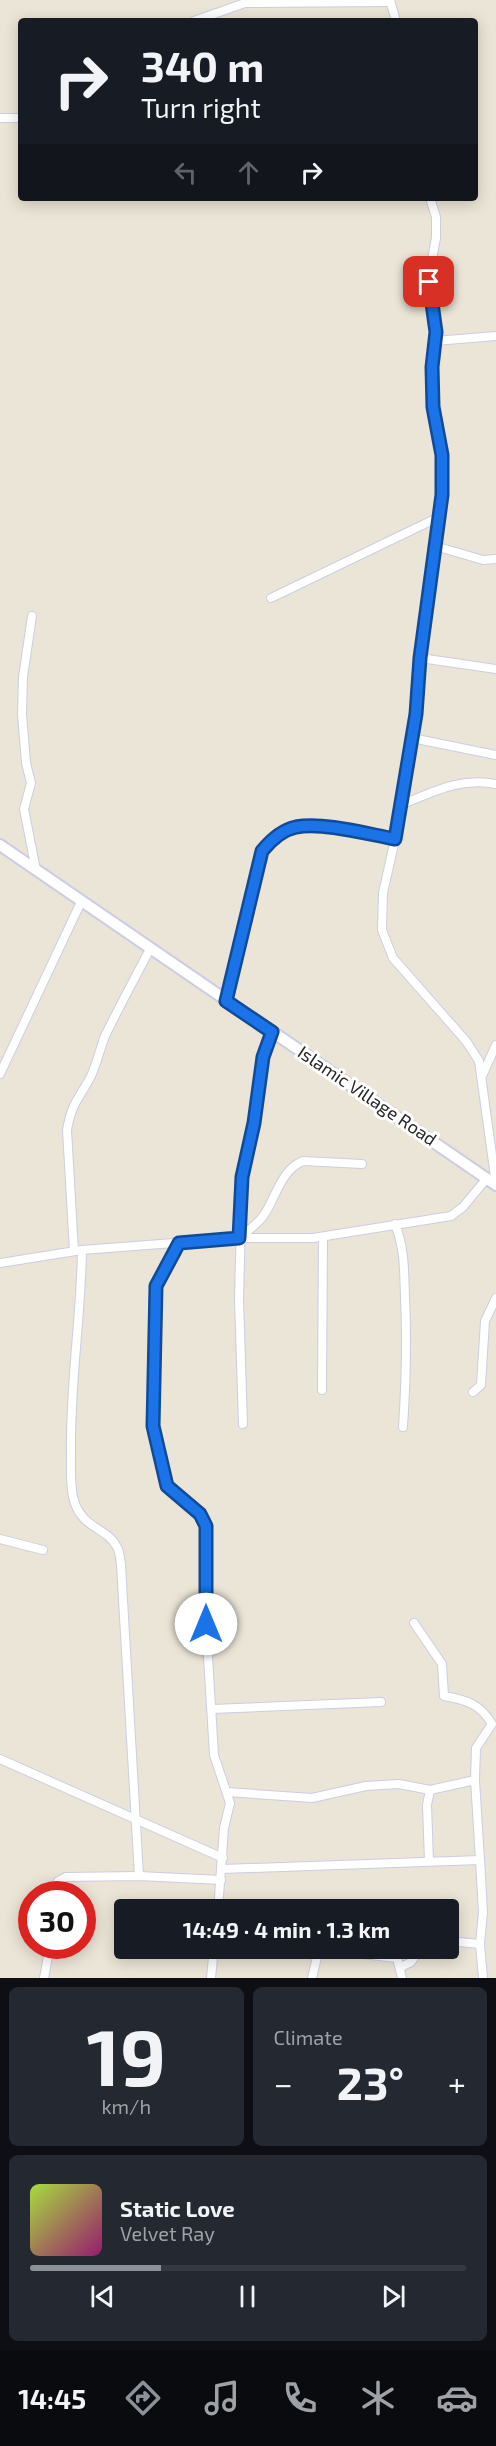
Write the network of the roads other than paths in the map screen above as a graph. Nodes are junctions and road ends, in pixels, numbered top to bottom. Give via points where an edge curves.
1 (390, 1) edge
2 (202, 18) edge
3 (395, 18) edge
4 (0, 118) edge
5 (18, 118) edge
6 (431, 201) edge
7 (496, 336) edge
8 (435, 341) junction
9 (439, 517) junction
10 (435, 546) junction
11 (496, 559) edge
12 (271, 598) dead end
13 (32, 616) dead end
14 (420, 658) junction
15 (496, 669) edge
16 (412, 738) junction
17 (496, 755) edge
18 (496, 784) edge
19 (403, 804) junction
20 (395, 839) junction
21 (0, 845) edge
22 (36, 870) junction
23 (81, 902) junction
24 (150, 949) junction
25 (226, 1001) junction
26 (272, 1032) junction
27 (496, 1045) edge
28 (0, 1074) edge
29 (482, 1076) junction
30 (362, 1164) dead end
31 (493, 1182) edge
32 (395, 1224) junction
33 (323, 1237) junction
34 (239, 1238) junction
35 (179, 1243) junction
36 (78, 1251) junction
37 (0, 1263) edge
38 (496, 1298) edge
39 (322, 1390) dead end
40 (473, 1392) dead end
41 (243, 1424) dead end
42 (403, 1427) dead end
43 (0, 1539) edge
44 (43, 1550) dead end
45 (414, 1623) dead end
46 (381, 1702) dead end
47 (212, 1709) junction
48 (494, 1726) edge
49 (0, 1759) edge
50 (475, 1780) junction
51 (430, 1790) junction
52 (227, 1792) junction
53 (135, 1820) junction
54 (223, 1858) junction
55 (480, 1860) junction
56 (429, 1861) junction
57 (222, 1869) junction
58 (139, 1876) junction
59 (221, 1880) junction
60 (58, 1881) edge
61 (219, 1899) edge
62 (459, 1942) edge
63 (480, 1944) junction
64 (48, 1959) edge
65 (213, 1959) edge
66 (315, 1959) edge
67 (398, 1959) edge
68 (413, 1959) edge
69 (401, 1967) junction
70 (44, 1978) edge
71 (211, 1978) edge
72 (312, 1978) edge
73 (402, 1978) edge
74 (483, 1978) edge

1 - 2 street via 245,3
1 - 3 street
4 - 5 street
6 - 8 street via 436,217 429,282
7 - 8 street
8 - 9 street via 433,407 442,455
9 - 10 street
9 - 12 street
10 - 11 street via 483,560
10 - 14 street
13 - 22 street via 22,714 31,783 24,809
14 - 15 street
14 - 16 street
16 - 17 street
16 - 19 street
18 - 19 street via 454,783
19 - 20 street
20 - 25 street via 311,826 288,830 268,843 257,863
20 - 29 street via 383,893 382,930 387,946 423,994 466,1041 479,1061
21 - 22 street, Islamic Village Road
22 - 23 street, Islamic Village Road
23 - 24 street, Islamic Village Road
23 - 28 street
24 - 25 street, Islamic Village Road
24 - 36 street via 70,1113 67,1130
25 - 26 street, Islamic Village Road
26 - 31 street, Islamic Village Road
26 - 34 street via 263,1057 242,1177
27 - 29 street
29 - 31 street
30 - 34 street via 296,1164 263,1216
31 - 32 street via 451,1215
32 - 33 street
32 - 42 street via 403,1245 405,1269 407,1352
33 - 34 street
33 - 39 street
34 - 35 street
34 - 41 street
35 - 36 street
35 - 47 street via 156,1286 153,1426 167,1486 200,1514 206,1526 206,1624
36 - 37 street
36 - 53 street via 82,1289 70,1418 73,1494 76,1509 86,1522 117,1547 121,1565
38 - 40 street via 485,1321 481,1384
43 - 44 street
45 - 48 street via 442,1664 444,1696 467,1700 483,1709
46 - 47 street
47 - 52 street via 215,1765
48 - 50 street via 476,1748
49 - 53 street
50 - 51 street
50 - 55 street
51 - 52 street via 399,1784 366,1786 312,1798
51 - 56 street
52 - 54 street via 230,1803
53 - 54 street
53 - 58 street
54 - 57 street
55 - 56 street
55 - 63 street
56 - 57 street
57 - 59 street
58 - 59 street
58 - 60 street via 66,1877
59 - 61 street
62 - 63 street
63 - 74 street
64 - 70 street
65 - 71 street
66 - 72 street
67 - 69 street
68 - 69 street
69 - 73 street

